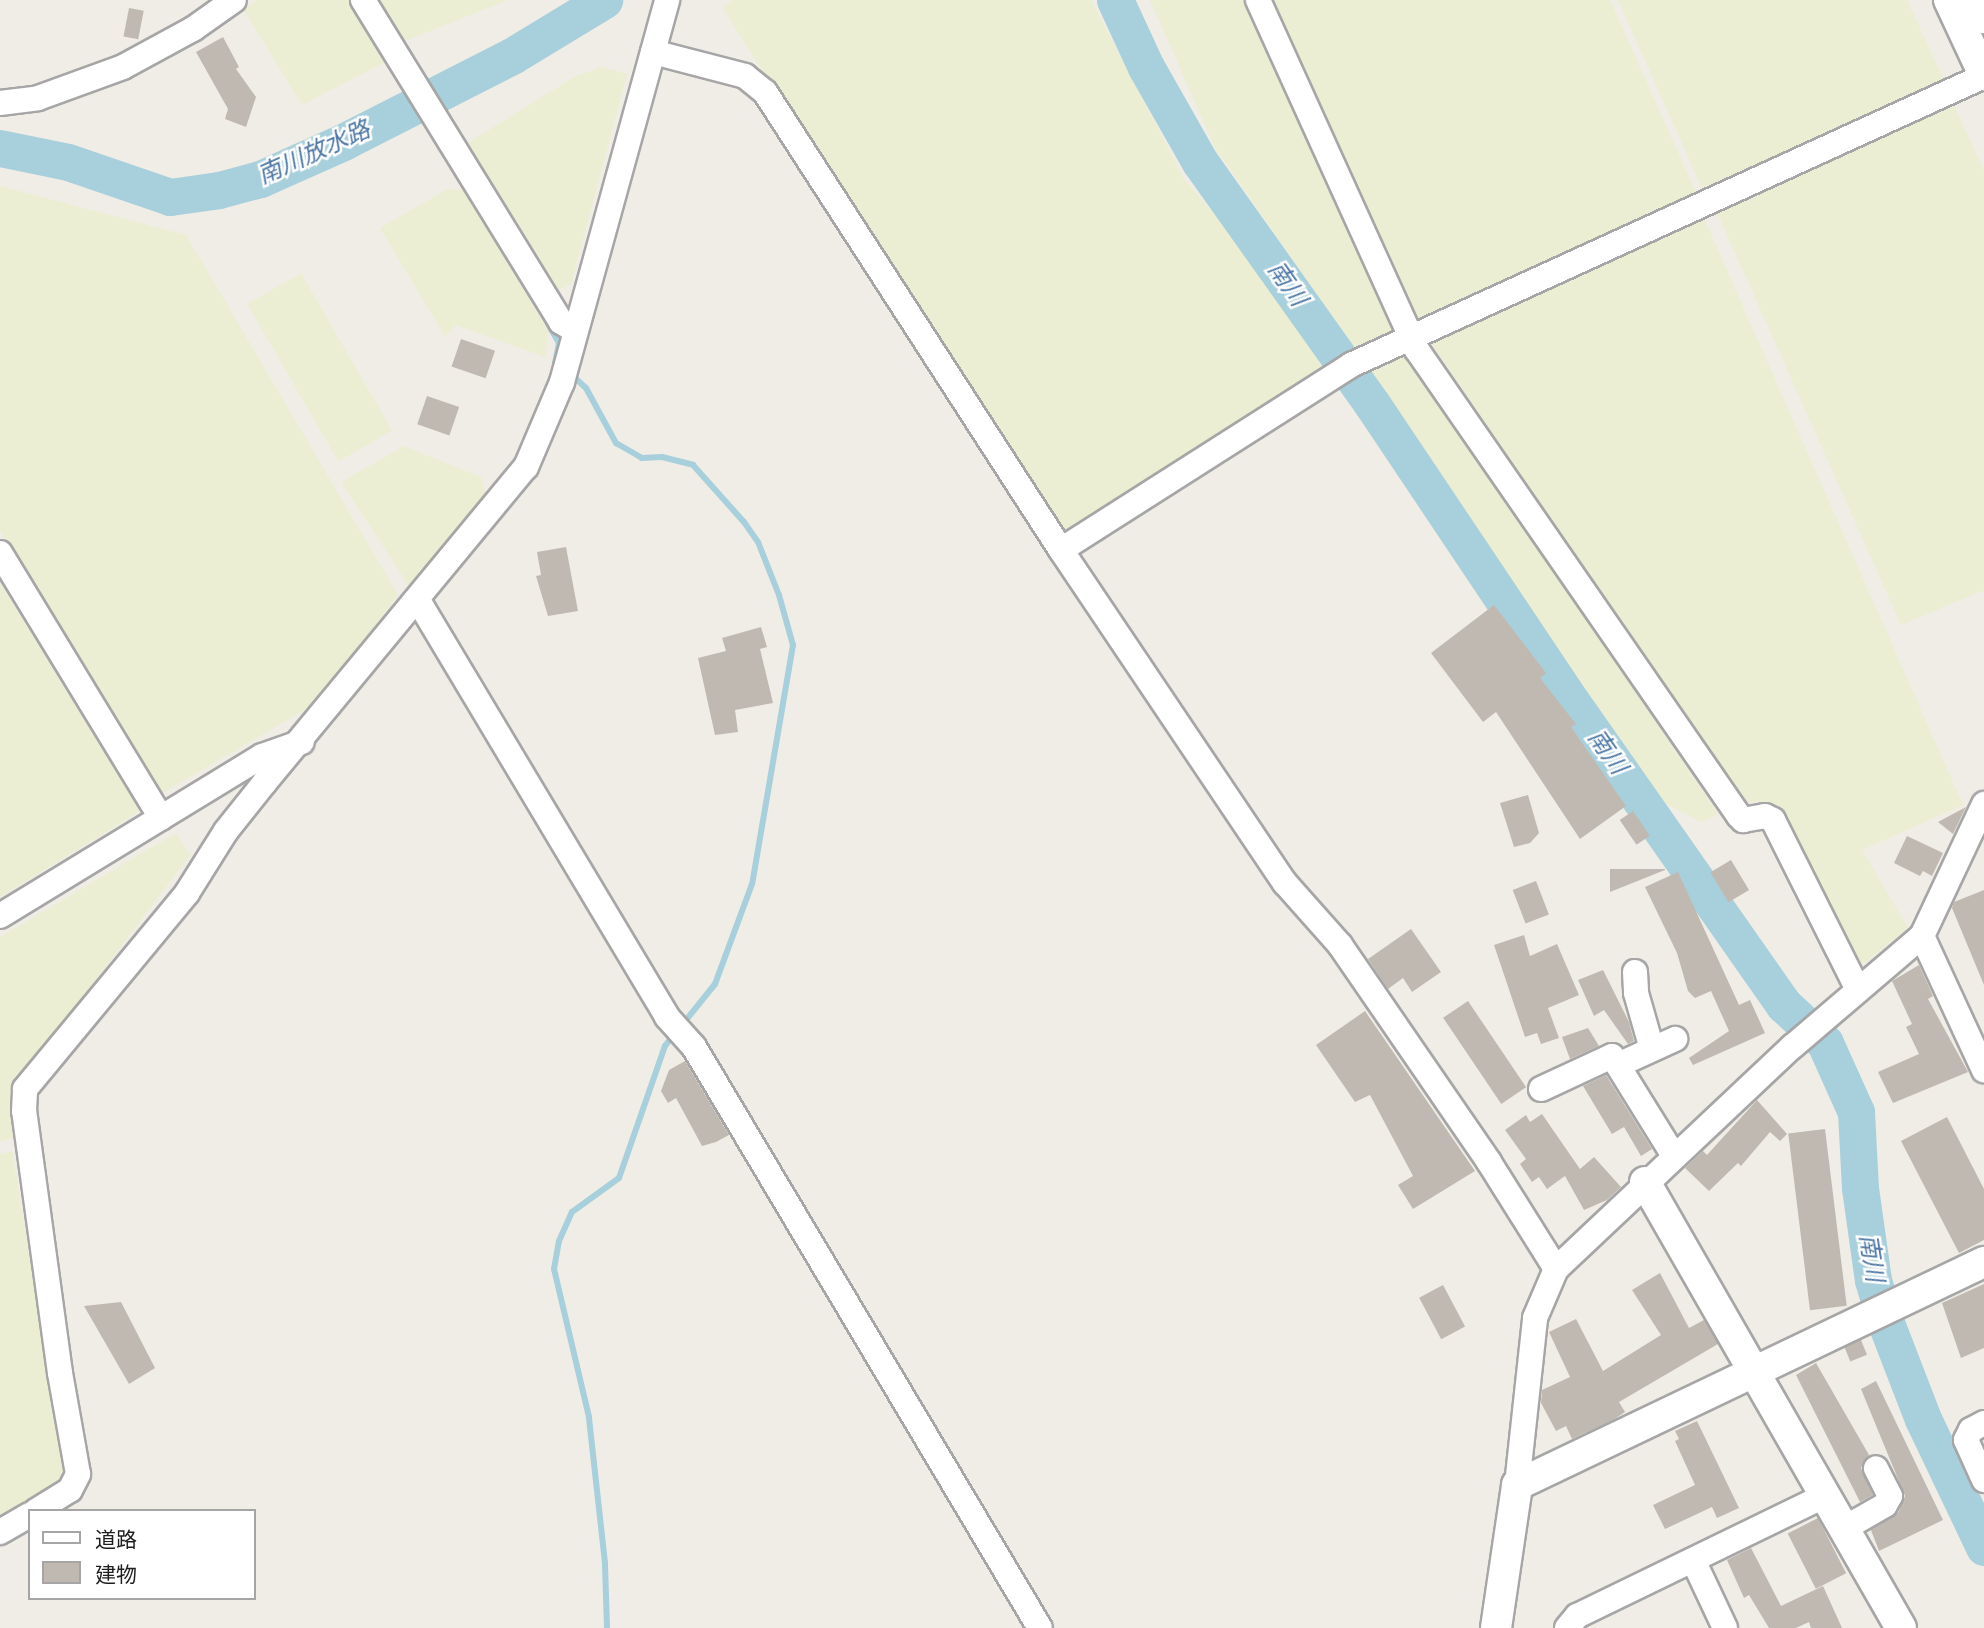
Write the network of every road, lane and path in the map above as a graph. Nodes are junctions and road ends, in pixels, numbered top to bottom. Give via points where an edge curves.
1 (234, 0) edge
2 (363, 0) edge
3 (1258, 0) edge
4 (1949, 0) edge
5 (1976, 0) edge
6 (665, 6) edge
7 (1984, 18) edge
8 (653, 52) junction
9 (1984, 75) edge
10 (0, 103) edge
11 (576, 331) junction
12 (1410, 337) junction
13 (1061, 550) junction
14 (0, 553) edge
15 (419, 601) junction
16 (302, 742) junction
17 (1984, 804) edge
18 (161, 818) junction
19 (0, 916) edge
20 (1922, 936) junction
21 (1635, 972) dead end
22 (1851, 996) junction
23 (1675, 1039) dead end
24 (1652, 1049) junction
25 (1618, 1065) junction
26 (1984, 1070) edge
27 (1541, 1089) dead end
28 (1674, 1156) junction
29 (1645, 1182) junction
30 (1984, 1262) edge
31 (1556, 1269) junction
32 (1754, 1372) junction
33 (1984, 1423) edge
34 (1876, 1468) dead end
35 (1984, 1480) edge
36 (1517, 1485) junction
37 (1826, 1495) junction
38 (39, 1509) edge
39 (28, 1516) edge
40 (1844, 1528) junction
41 (0, 1532) edge
42 (1694, 1562) junction
43 (1040, 1628) edge
44 (1496, 1628) edge
45 (1567, 1628) edge
46 (1725, 1628) edge
47 (1901, 1628) edge

1 - 10 street via 193,29 123,67 38,98
2 - 11 street via 561,322
3 - 12 street
4 - 9 street
5 - 7 street
6 - 8 street
8 - 11 street
8 - 13 street via 729,70 753,80 765,92
9 - 12 street
11 - 15 street via 549,422 526,467
12 - 13 street via 1344,369
12 - 22 street via 1743,820 1765,816 1773,820
13 - 31 street via 1285,883 1340,945 1489,1162
14 - 18 street
15 - 16 street
15 - 43 street via 667,1017 694,1047
16 - 18 street via 262,756
16 - 38 street via 226,831 187,893 25,1088 24,1111 78,1474 70,1490
17 - 20 street
18 - 19 street
20 - 22 street
20 - 26 street
21 - 24 street via 1636,993
22 - 28 street
23 - 24 street
24 - 25 street
25 - 27 street via 1612,1056
25 - 28 street
28 - 29 street
29 - 31 street
29 - 32 street
30 - 32 street
31 - 36 street via 1535,1318
32 - 36 street
32 - 37 street
33 - 35 street via 1971,1430 1966,1440
34 - 40 street via 1890,1496 1885,1505
36 - 44 street
37 - 40 street
37 - 42 street
39 - 41 street
40 - 47 street
42 - 45 street via 1577,1616
42 - 46 street

